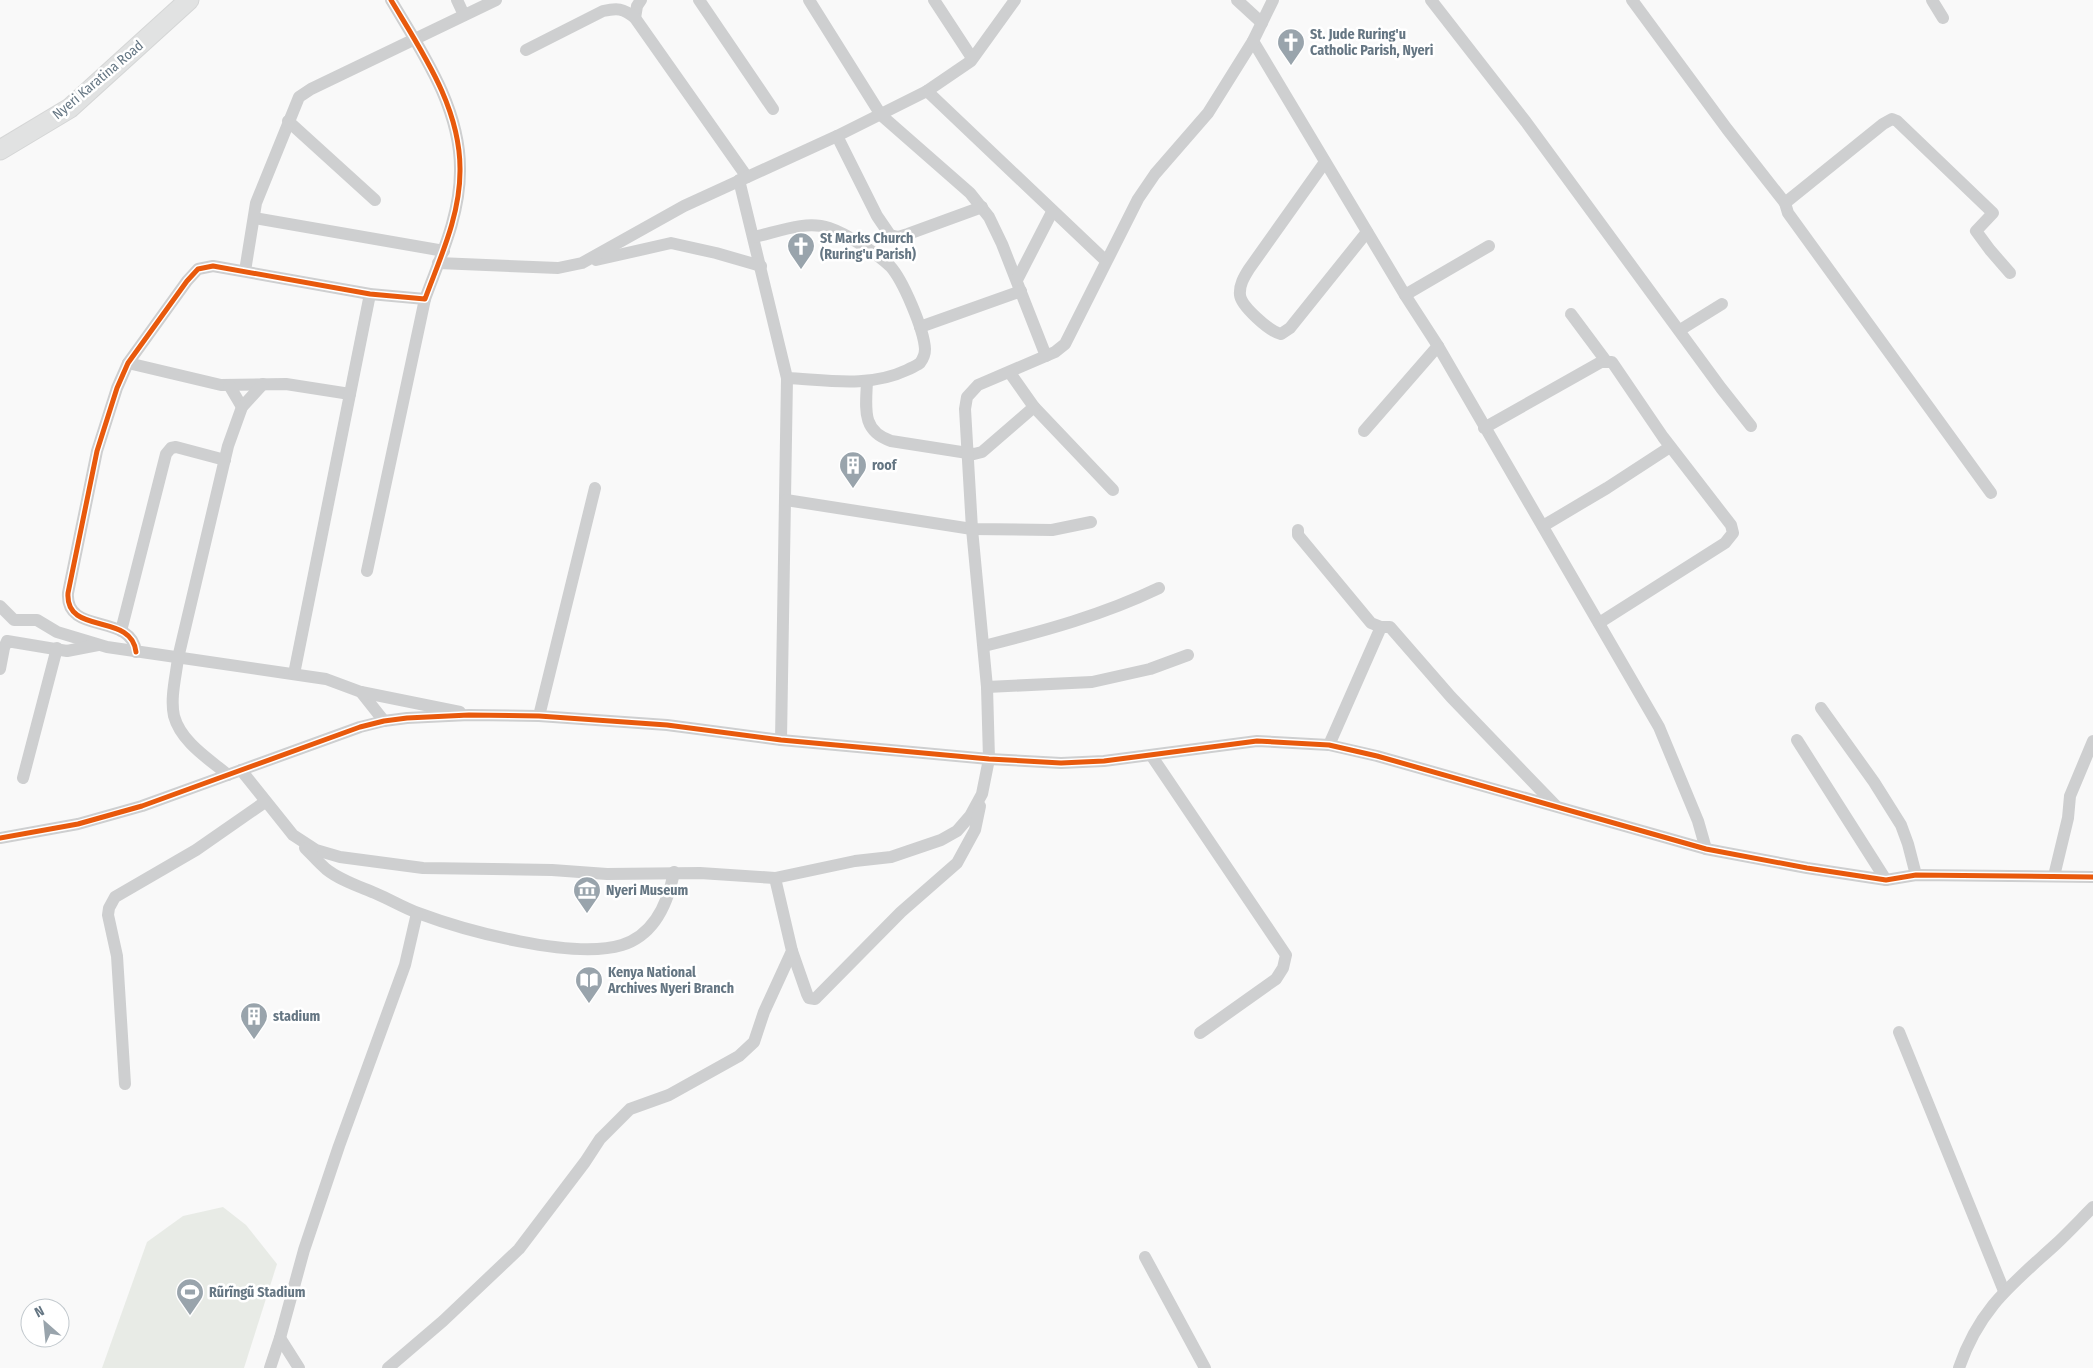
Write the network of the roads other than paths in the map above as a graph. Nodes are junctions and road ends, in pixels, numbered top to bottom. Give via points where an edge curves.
1 (189, 0) edge
2 (391, 0) edge
3 (457, 0) edge
4 (496, 0) edge
5 (641, 0) edge
6 (699, 0) edge
7 (809, 0) edge
8 (934, 0) edge
9 (1015, 0) edge
10 (1237, 0) edge
11 (1273, 0) edge
12 (1431, 0) edge
13 (1632, 0) edge
14 (1932, 0) edge
15 (464, 15) junction
16 (635, 18) junction
17 (1943, 18) dead end
18 (1262, 22) junction
19 (414, 38) junction
20 (1253, 41) junction
21 (526, 50) dead end
22 (972, 58) junction
23 (927, 91) junction
24 (773, 108) dead end
25 (881, 115) junction
26 (288, 121) junction
27 (837, 136) junction
28 (0, 150) edge
29 (1325, 162) junction
30 (743, 179) junction
31 (375, 200) dead end
32 (1785, 203) junction
33 (982, 207) junction
34 (1052, 212) junction
35 (254, 218) junction
36 (1367, 232) junction
37 (754, 237) junction
38 (1490, 246) dead end
39 (444, 251) junction
40 (1106, 261) junction
41 (438, 263) junction
42 (579, 264) junction
43 (761, 266) junction
44 (246, 271) junction
45 (2010, 273) dead end
46 (1019, 286) junction
47 (370, 294) junction
48 (1405, 294) junction
49 (425, 299) junction
50 (1722, 304) dead end
51 (1571, 314) dead end
52 (920, 327) junction
53 (1680, 330) junction
54 (1438, 346) junction
55 (1046, 356) junction
56 (1606, 361) junction
57 (128, 363) junction
58 (1010, 373) junction
59 (787, 378) junction
60 (867, 382) junction
61 (264, 384) junction
62 (229, 385) junction
63 (350, 394) junction
64 (242, 407) junction
65 (1034, 408) junction
66 (1751, 426) dead end
67 (1484, 428) junction
68 (1364, 431) dead end
69 (1670, 446) junction
70 (968, 453) junction
71 (225, 460) junction
72 (595, 488) dead end
73 (1114, 490) dead end
74 (1990, 494) dead end
75 (786, 500) junction
76 (1091, 522) dead end
77 (780, 526) dead end
78 (1543, 526) junction
79 (972, 529) junction
80 (1298, 530) dead end
81 (367, 571) dead end
82 (1159, 588) dead end
83 (0, 606) edge
84 (1599, 622) junction
85 (1381, 627) junction
86 (121, 630) junction
87 (100, 645) junction
88 (984, 646) junction
89 (57, 648) junction
90 (136, 652) junction
91 (1188, 655) dead end
92 (178, 658) junction
93 (0, 669) edge
94 (294, 674) junction
95 (987, 687) junction
96 (361, 692) junction
97 (1821, 708) dead end
98 (469, 715) junction
99 (539, 716) junction
100 (384, 721) junction
101 (781, 740) junction
102 (1797, 740) dead end
103 (2093, 741) edge
104 (1330, 745) junction
105 (1151, 755) junction
106 (989, 760) junction
107 (241, 770) junction
108 (228, 776) junction
109 (23, 778) dead end
110 (982, 794) junction
111 (265, 802) junction
112 (1556, 807) junction
113 (293, 836) junction
114 (0, 838) edge
115 (1706, 849) junction
116 (674, 872) junction
117 (1916, 875) junction
118 (2054, 876) junction
119 (2093, 877) edge
120 (775, 878) junction
121 (1886, 880) junction
122 (417, 913) junction
123 (792, 951) junction
124 (1899, 1032) dead end
125 (1200, 1033) dead end
126 (126, 1084) dead end
127 (2093, 1207) edge
128 (1145, 1257) dead end
129 (2004, 1291) junction
130 (280, 1338) junction
131 (270, 1368) edge
132 (299, 1368) edge
133 (388, 1368) edge
134 (1205, 1368) edge
135 (1959, 1368) edge

1 - 28 highway, Nyeri Karatina Road via 70,108
2 - 19 street
3 - 15 street
4 - 15 street
5 - 16 street via 636,6
6 - 24 street
7 - 25 street
8 - 22 street
9 - 22 street
10 - 18 street
11 - 18 street
12 - 53 street
13 - 32 street
14 - 17 street
15 - 19 street
16 - 21 street via 620,8 603,11
16 - 30 street
18 - 20 street
19 - 26 street via 304,92 295,103
19 - 39 street via 441,91 459,146 460,172 455,208
20 - 29 street
20 - 40 street via 1208,113 1155,174 1138,199
22 - 23 street
23 - 25 street
23 - 34 street
25 - 27 street
25 - 33 street
26 - 31 street
26 - 35 street via 256,203
27 - 30 street
27 - 33 street via 890,236 908,234
29 - 36 street
29 - 36 street via 1249,269 1242,281 1242,302 1272,331 1285,332
30 - 37 street
30 - 42 street via 684,206
32 - 45 street via 1892,119 1914,134 1993,213 1976,231
32 - 74 street via 1793,220
33 - 46 street
34 - 40 street
34 - 46 street
35 - 39 street
35 - 44 street
36 - 48 street
37 - 43 street
37 - 52 street via 806,226 828,228 843,234 891,268
38 - 48 street
39 - 41 street
40 - 55 street via 1065,344
41 - 42 street via 558,268
41 - 49 street
42 - 43 street via 671,244
43 - 59 street
44 - 47 street
44 - 57 street via 213,266 193,273
46 - 52 street
46 - 55 street
47 - 49 street
47 - 63 street
48 - 54 street
49 - 81 street
50 - 53 street
51 - 56 street
52 - 60 street via 925,350 919,364 888,378
53 - 66 street
54 - 67 street
54 - 68 street
55 - 58 street
56 - 67 street
56 - 69 street via 1617,368
57 - 62 street
57 - 86 street via 97,452 68,600 82,618
58 - 65 street
58 - 70 street via 978,385 966,397
59 - 60 street
59 - 75 street
60 - 70 street via 865,410 873,431 880,437
61 - 62 street
61 - 63 street via 286,384
61 - 64 street
62 - 64 street
63 - 94 street
64 - 71 street
65 - 70 street via 982,452
65 - 73 street
67 - 78 street
69 - 78 street
69 - 84 street via 1729,522 1733,533 1724,543
70 - 79 street
71 - 86 street via 176,447 166,454
71 - 92 street
72 - 99 street
75 - 79 street
75 - 101 street
76 - 79 street via 1052,530
77 - 101 street
78 - 84 street
79 - 88 street
80 - 85 street via 1298,535 1371,624
82 - 88 street via 1087,618
83 - 87 street via 14,620 37,620 57,632
84 - 115 street via 1659,726 1698,821
85 - 104 street
85 - 112 street via 1390,627
86 - 90 street via 132,637
87 - 89 street via 67,650
87 - 90 street
88 - 95 street
89 - 93 street via 8,642
89 - 109 street
90 - 92 street
91 - 95 street via 1150,669 1092,682
92 - 94 street
92 - 108 street via 174,694 177,723 191,744
94 - 96 street via 326,680
95 - 106 street
96 - 98 street via 445,707
96 - 100 street
97 - 117 street via 1874,782 1900,825
98 - 99 street
98 - 100 street
99 - 101 street via 667,725
100 - 107 street
101 - 106 street
102 - 121 street
103 - 118 street via 2070,796
104 - 105 street via 1257,741
104 - 112 street
105 - 106 street via 1104,761
105 - 125 street via 1286,955 1276,979
106 - 110 street
107 - 108 street
107 - 111 street
108 - 114 street via 78,824
110 - 120 street via 957,831 941,840 891,857
110 - 123 street via 975,830 957,863 901,912 815,999 807,994
111 - 113 street
111 - 126 street via 111,903 108,915 116,956
112 - 115 street
113 - 116 street via 316,850 340,857 423,868 606,874
113 - 122 street via 327,870
115 - 121 street
116 - 120 street
116 - 122 street via 670,893 655,922 641,935 622,945 604,948 565,947 496,937
117 - 118 street
117 - 121 street
118 - 119 street
120 - 123 street
122 - 130 street via 405,965 329,1174
123 - 133 street via 754,1042 739,1056 669,1095 630,1110 600,1139 519,1248
124 - 129 street
127 - 129 street
128 - 134 street
129 - 135 street via 1971,1338
130 - 131 street
130 - 132 street

